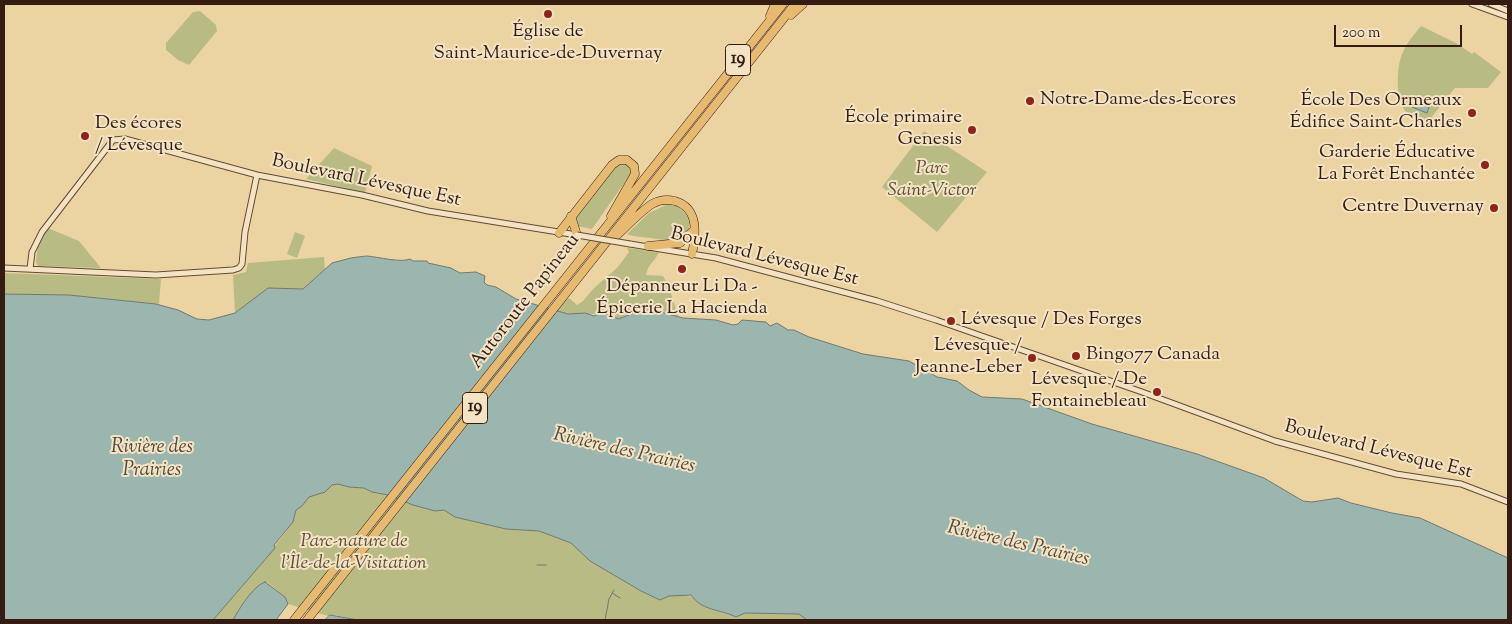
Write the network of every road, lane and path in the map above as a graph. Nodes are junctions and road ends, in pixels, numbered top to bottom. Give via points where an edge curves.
1 (775, 4) edge
2 (783, 4) edge
3 (794, 4) edge
4 (803, 4) edge
5 (1472, 4) edge
6 (1491, 4) edge
7 (1508, 10) edge
8 (1508, 17) edge
9 (763, 29) junction
10 (771, 34) junction
11 (257, 175) junction
12 (571, 216) junction
13 (694, 230) junction
14 (603, 231) junction
15 (558, 232) junction
16 (577, 236) junction
17 (648, 246) junction
18 (598, 252) junction
19 (692, 254) junction
20 (4, 268) edge
21 (30, 269) junction
22 (1508, 502) edge
23 (294, 620) edge
24 (307, 620) edge

1 - 9 highway
2 - 9 highway, Autoroute Papineau / 19
3 - 10 highway, Autoroute Papineau / 19
4 - 10 highway
5 - 8 street
6 - 7 street
9 - 14 highway, Autoroute Papineau / 19
10 - 18 highway, Autoroute Papineau / 19
11 - 15 street, Boulevard Lévesque Est via 428,211
11 - 21 street, Boulevard Lévesque Est via 125,140 114,140 42,232 32,252
11 - 21 street via 239,268 156,275
12 - 14 highway via 614,162 629,161 634,166 634,174
12 - 15 highway
12 - 16 highway
13 - 17 highway via 680,243
13 - 18 highway via 693,217 685,206 661,201 647,208
13 - 19 highway
14 - 23 highway, Autoroute Papineau / 19
15 - 16 street, Boulevard Lévesque Est
16 - 17 street, Boulevard Lévesque Est, bridge
17 - 19 street, Boulevard Lévesque Est
18 - 24 highway, Autoroute Papineau / 19
19 - 22 street, Boulevard Lévesque Est via 803,281 936,320 1275,441 1396,474 1461,484
20 - 21 street

